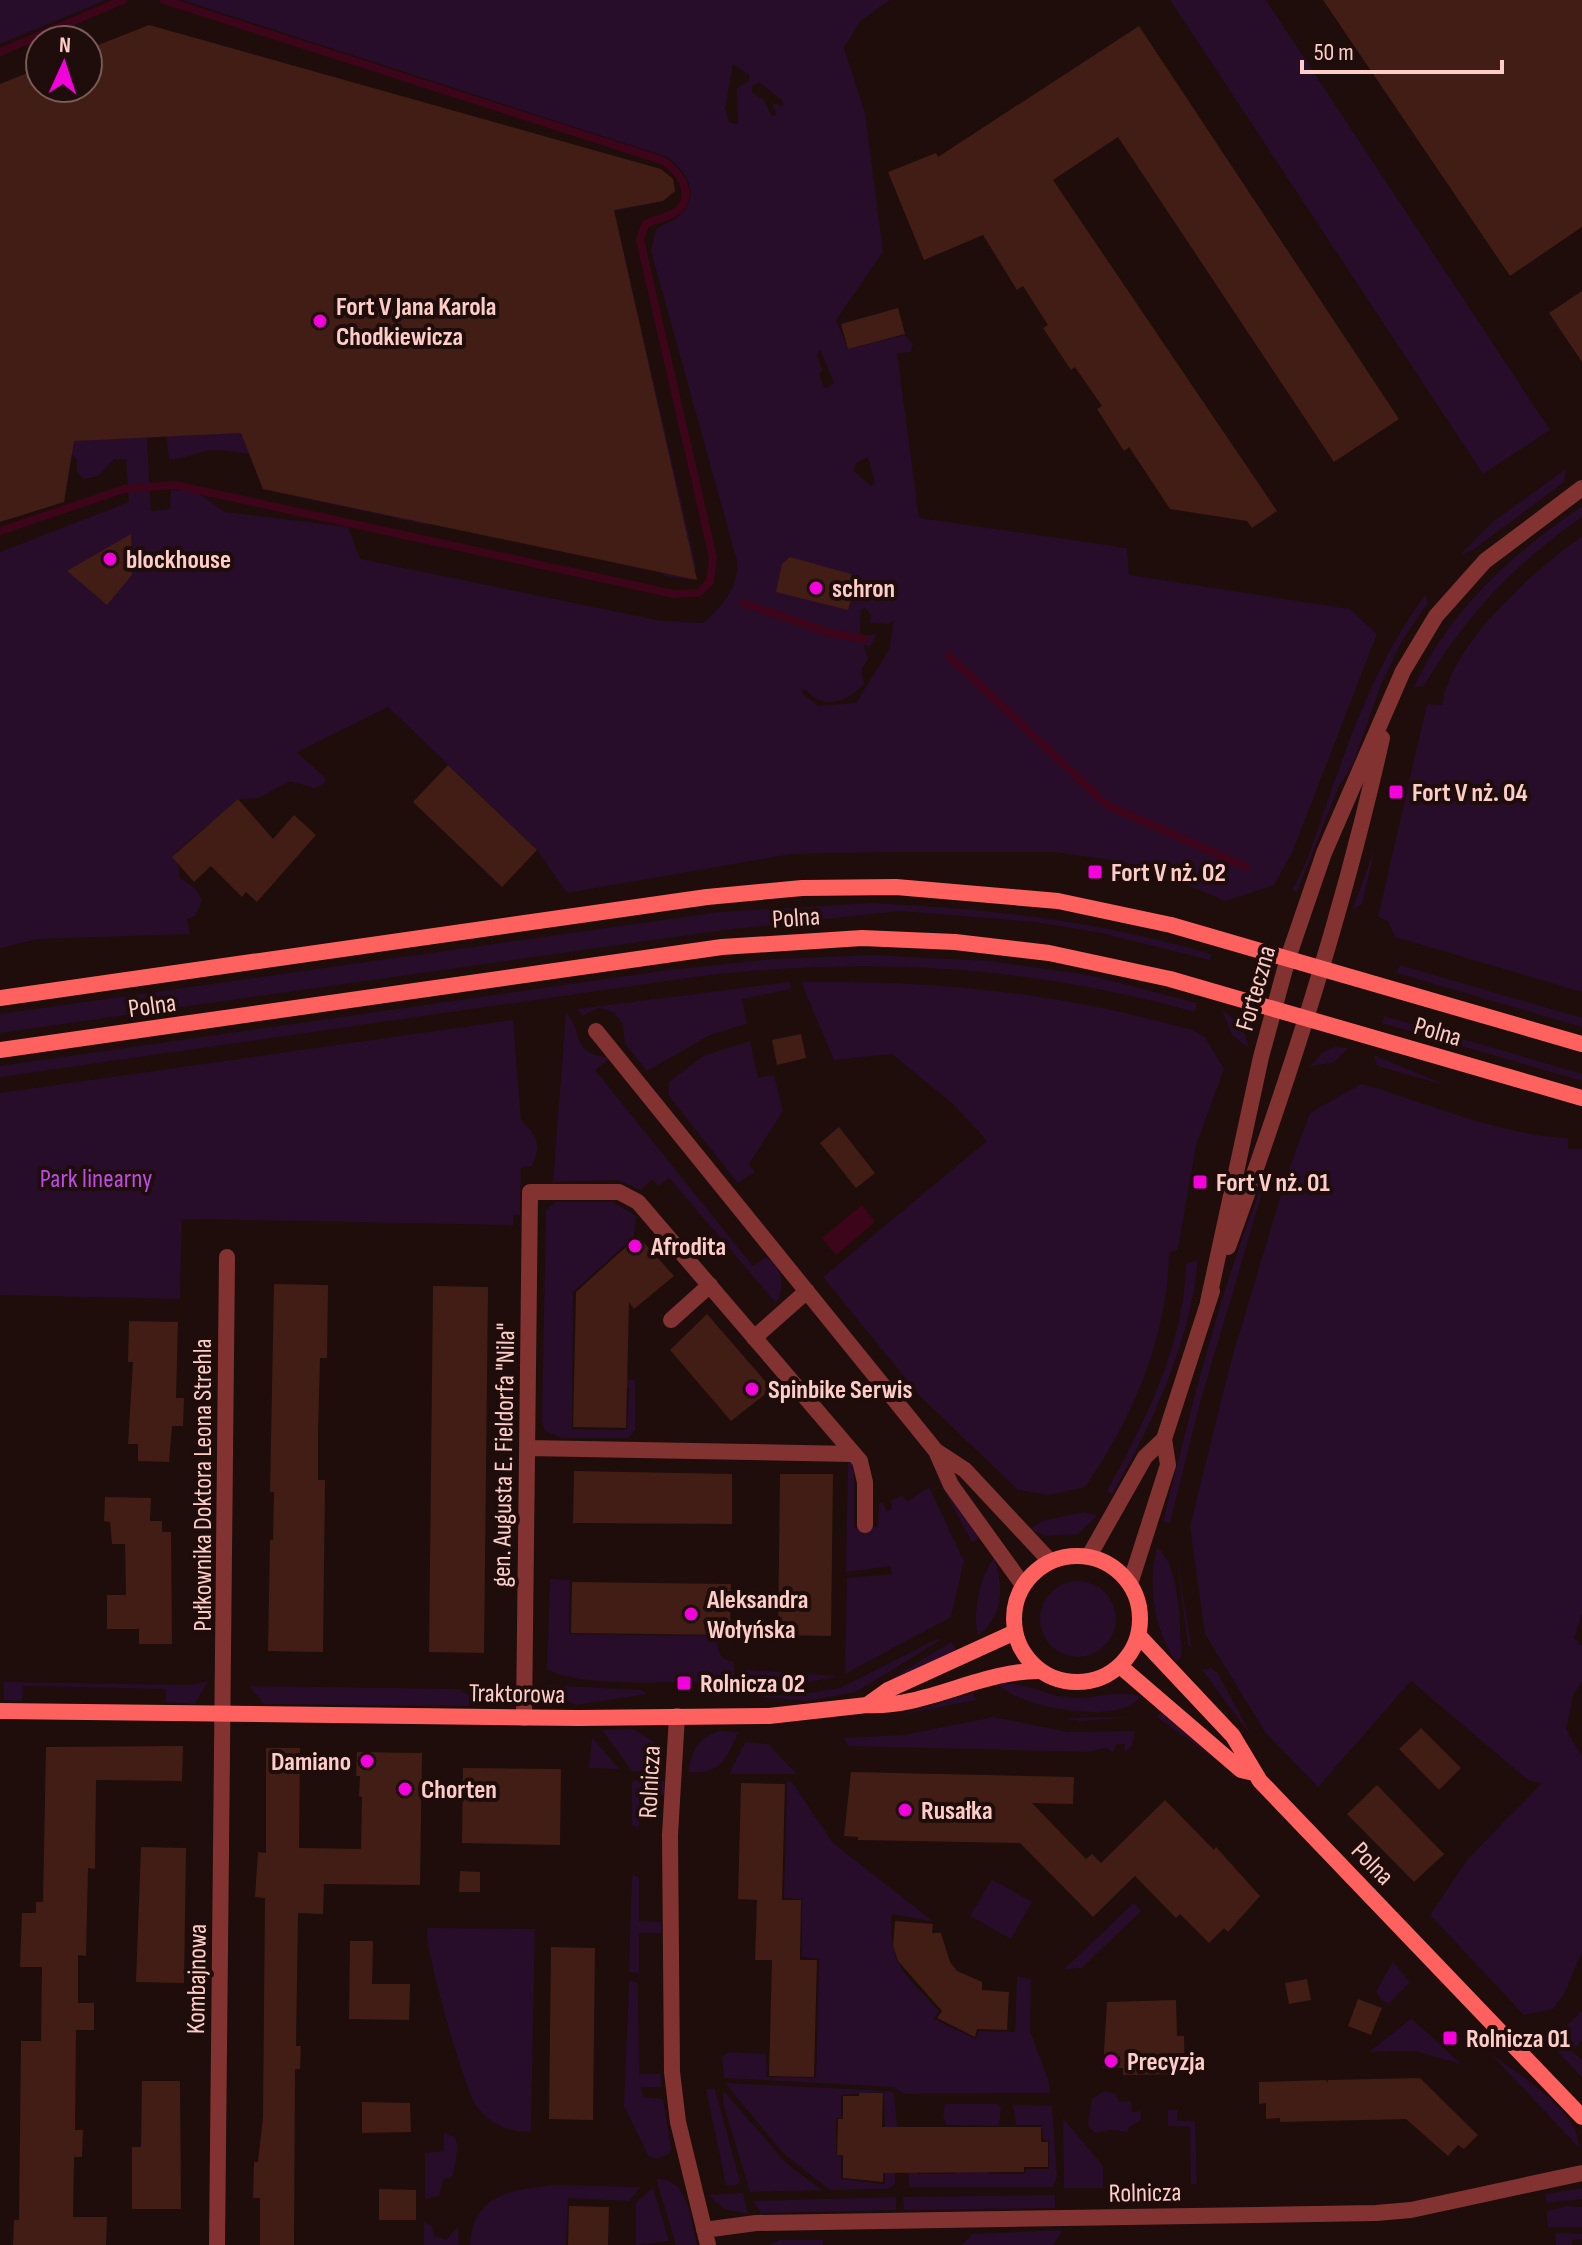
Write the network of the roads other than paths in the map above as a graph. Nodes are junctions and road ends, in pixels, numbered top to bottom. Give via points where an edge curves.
1 (1582, 488) edge
2 (1390, 701) junction
3 (1288, 958) junction
4 (1321, 968) junction
5 (0, 998) edge
6 (1274, 1009) junction
7 (1307, 1018) junction
8 (596, 1031) dead end
9 (1582, 1044) edge
10 (0, 1050) edge
11 (1582, 1098) edge
12 (227, 1257) dead end
13 (710, 1285) junction
14 (807, 1291) junction
15 (1208, 1302) junction
16 (671, 1320) dead end
17 (754, 1338) junction
18 (1164, 1439) junction
19 (527, 1448) junction
20 (936, 1451) junction
21 (853, 1454) junction
22 (865, 1525) dead end
23 (1089, 1556) junction
24 (1050, 1561) junction
25 (1130, 1584) junction
26 (1023, 1585) junction
27 (1015, 1632) junction
28 (1139, 1636) junction
29 (1120, 1666) junction
30 (1041, 1671) junction
31 (867, 1705) junction
32 (0, 1711) edge
33 (223, 1714) junction
34 (677, 1716) junction
35 (524, 1718) junction
36 (1254, 1773) junction
37 (1582, 2117) edge
38 (1582, 2173) edge
39 (706, 2238) edge
40 (217, 2245) edge

1 - 2 street, Forteczna via 1503,545 1456,592 1419,641
2 - 3 street, Forteczna via 1324,853
2 - 4 street, Forteczna
3 - 4 street, Polna
3 - 5 street, Polna via 1058,901 936,889 802,888 644,905
3 - 6 street, Forteczna
4 - 7 street, Forteczna
4 - 9 street, Polna
6 - 7 street, Polna
6 - 10 street, Polna via 1049,953 931,940 817,939 670,954
6 - 15 street, Forteczna
7 - 11 street, Polna
7 - 15 street, Forteczna
8 - 14 street
12 - 33 street, Pułkownika Doktora Leona Strehla
13 - 16 street
13 - 17 street
13 - 19 street, gen. Augusta E. Fieldorfa "Nila" via 638,1202 619,1192 530,1192
14 - 17 street
14 - 20 street
15 - 18 street, Forteczna
17 - 21 street
18 - 23 street, Forteczna via 1145,1457
18 - 25 street via 1168,1465
19 - 21 street
19 - 35 street, gen. Augusta E. Fieldorfa "Nila"
20 - 24 street via 965,1470
20 - 26 street via 951,1485
21 - 22 street via 864,1472
23 - 24 street
23 - 25 street via 1108,1564
24 - 26 street
25 - 28 street via 1139,1602
26 - 27 street via 1016,1600
27 - 30 street via 1031,1664
27 - 31 street, Traktorowa via 888,1690
28 - 29 street
28 - 36 street, Polna via 1233,1736
29 - 30 street via 1085,1682 1066,1682
29 - 36 street via 1241,1770
30 - 31 street via 1003,1673 893,1707
31 - 34 street, Traktorowa via 769,1716
32 - 33 street, Traktorowa
33 - 35 street, Traktorowa
33 - 40 street, Kombajnowa
34 - 35 street, Traktorowa
34 - 39 street, Rolnicza via 670,1835 672,2072 678,2122
36 - 37 street, Polna
38 - 39 street, Rolnicza via 1376,2213 756,2223

